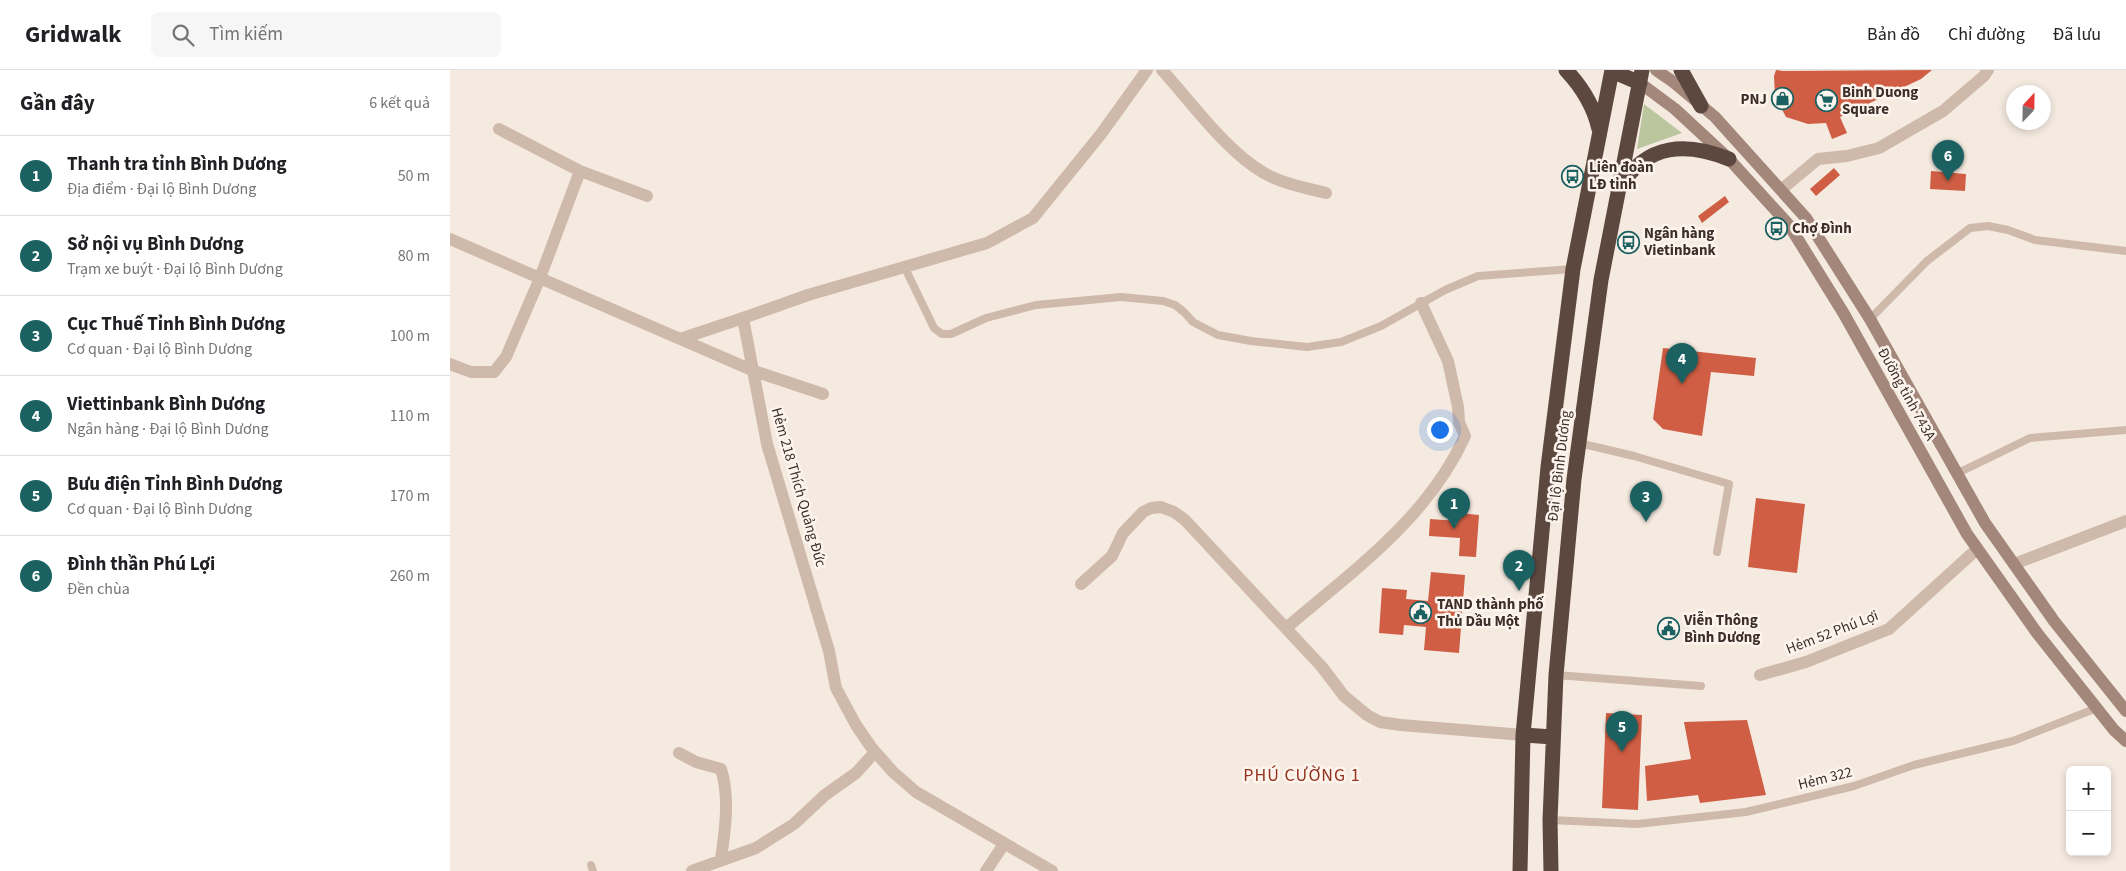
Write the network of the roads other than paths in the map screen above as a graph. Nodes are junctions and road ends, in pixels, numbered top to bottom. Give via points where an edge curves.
1 (1147, 70) edge
2 (1162, 70) edge
3 (1566, 70) edge
4 (1610, 70) edge
5 (1656, 70) edge
6 (1681, 70) edge
7 (1988, 70) edge
8 (1641, 77) edge
9 (1701, 106) junction
10 (499, 129) dead end
11 (1600, 134) junction
12 (1729, 159) junction
13 (580, 171) junction
14 (1782, 189) junction
15 (1618, 192) junction
16 (1326, 193) dead end
17 (647, 196) dead end
18 (450, 239) edge
19 (2126, 251) edge
20 (905, 268) junction
21 (1573, 269) junction
22 (540, 278) junction
23 (1421, 303) junction
24 (1861, 303) junction
25 (1844, 314) junction
26 (743, 318) junction
27 (1870, 319) junction
28 (680, 339) junction
29 (450, 364) edge
30 (754, 371) junction
31 (823, 394) dead end
32 (2126, 430) edge
33 (1578, 442) junction
34 (1958, 473) junction
35 (2126, 521) edge
36 (1977, 549) junction
37 (1716, 552) dead end
38 (2014, 564) junction
39 (1081, 584) dead end
40 (1286, 628) junction
41 (1556, 675) junction
42 (1760, 675) dead end
43 (1701, 686) dead end
44 (2097, 708) junction
45 (2126, 711) edge
46 (1523, 735) junction
47 (1553, 737) junction
48 (2126, 740) edge
49 (876, 752) junction
50 (679, 753) dead end
51 (1550, 820) junction
52 (1004, 844) junction
53 (721, 859) junction
54 (692, 871) edge
55 (986, 871) edge
56 (1052, 871) edge
57 (1520, 871) edge
58 (1552, 871) edge

1 - 20 street via 1101,134 1033,218 987,243
2 - 16 street via 1215,129 1265,173
3 - 11 highway via 1590,105
4 - 8 highway
4 - 11 highway, Đại lộ Bình Dương
5 - 9 main road, Đường tỉnh 743A
6 - 9 highway
7 - 14 street via 1943,111 1879,148 1818,159
8 - 12 main road, Đường tỉnh 743A
8 - 15 highway, Đại lộ Bình Dương
9 - 14 main road, Đường tỉnh 743A
10 - 13 street
11 - 21 highway, Đại lộ Bình Dương
12 - 15 highway via 1690,148 1666,149 1639,165
12 - 25 main road, Đường tỉnh 743A via 1789,226
13 - 17 street
13 - 22 street
14 - 24 main road, Đường tỉnh 743A via 1806,218
15 - 33 highway, Đại lộ Bình Dương via 1601,280
18 - 22 street
19 - 27 lane via 2035,240 1988,226 1970,228 1927,261
20 - 23 lane via 934,328 942,334 951,334 986,318 1036,305 1121,297 1175,305 1193,322 1218,334 1307,347 1341,342 1381,326
20 - 26 street via 808,295
21 - 23 lane via 1478,276
21 - 46 highway, Đại lộ Bình Dương via 1548,467
22 - 28 street
22 - 29 street via 506,357 494,372 471,372
23 - 40 street via 1448,361 1458,422 1465,436 1451,467 1410,521
24 - 25 main road
24 - 27 main road, Đường tỉnh 743A
25 - 36 main road, Đường tỉnh 743A
26 - 28 street
26 - 30 street, Hẻm 218 Thích Quảng Đức
27 - 34 main road, Đường tỉnh 743A
28 - 30 street
30 - 31 street
30 - 49 street, Hẻm 218 Thích Quảng Đức via 767,444 829,651 836,688 856,725
32 - 34 lane via 2030,438
33 - 37 lane via 1729,484
33 - 41 highway, Đại lộ Bình Dương
34 - 38 main road, Đường tỉnh 743A via 1985,522
35 - 38 street
36 - 42 street, Hẻm 52 Phú Lợi via 1889,629 1806,662
36 - 44 main road, Đường tỉnh 743A via 2037,633
38 - 45 main road, Đường tỉnh 743A via 2054,621
39 - 40 street via 1112,556 1123,533 1143,512 1161,507 1185,520
40 - 46 street via 1344,696 1380,722
41 - 43 lane
41 - 47 highway, Đại lộ Bình Dương
44 - 48 main road, Đường tỉnh 743A
44 - 51 lane, Hẻm 322 via 2013,741 1914,765 1854,786 1746,812 1637,824
46 - 47 highway
46 - 57 highway, Đại lộ Bình Dương
47 - 51 highway, Đại lộ Bình Dương
49 - 52 street, Hẻm 218 Thích Quảng Đức via 916,792
49 - 53 street via 856,773 825,795 794,824 756,848
50 - 53 street via 696,762 722,769 725,824
51 - 58 highway, Đại lộ Bình Dương
52 - 55 street
52 - 56 street, Hẻm 218 Thích Quảng Đức
53 - 54 street

